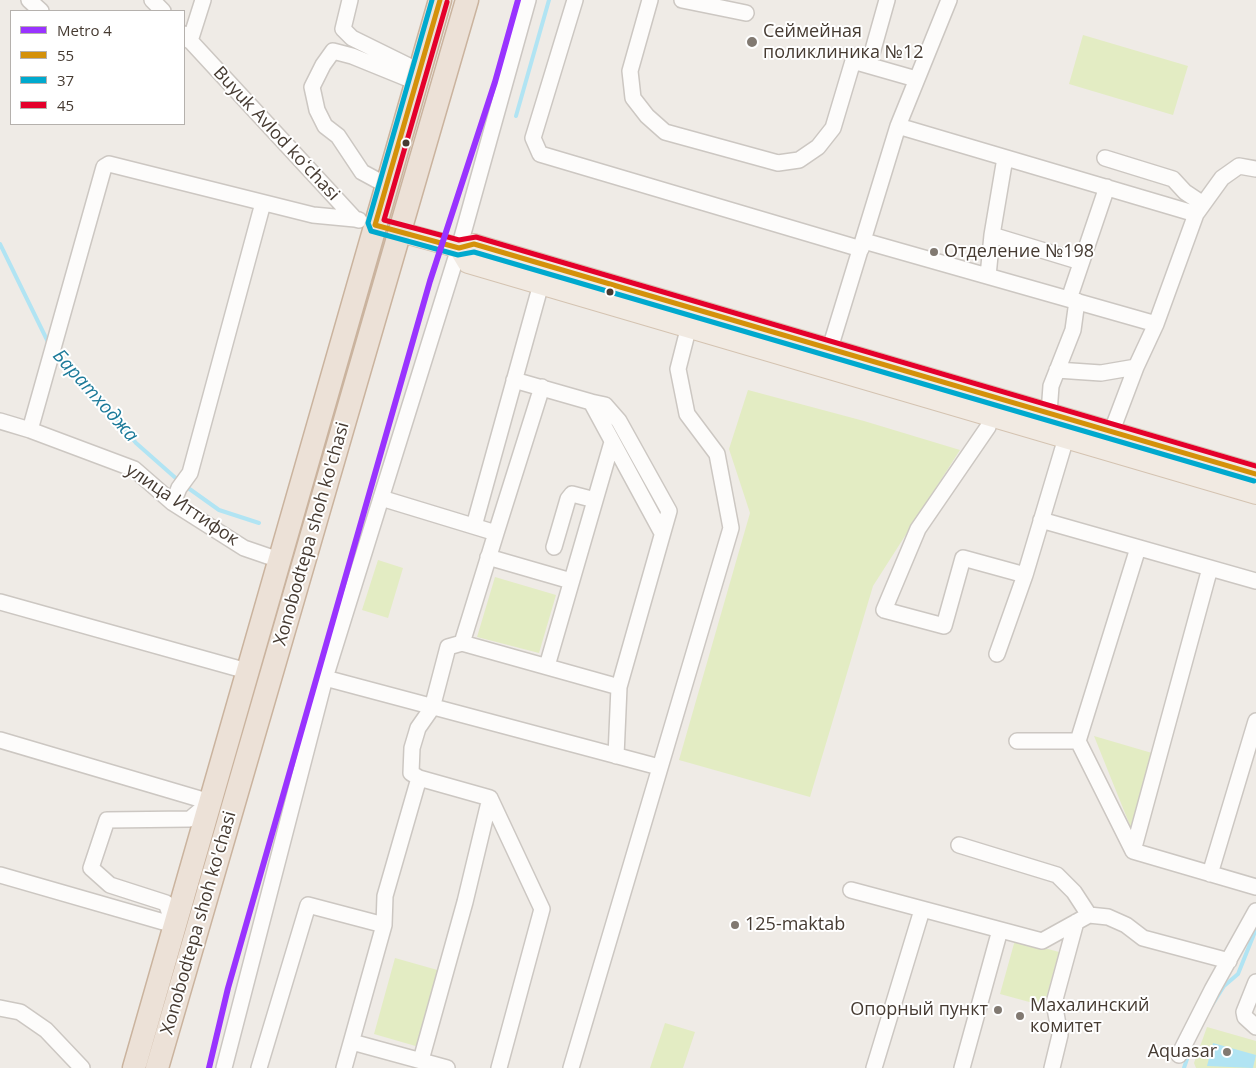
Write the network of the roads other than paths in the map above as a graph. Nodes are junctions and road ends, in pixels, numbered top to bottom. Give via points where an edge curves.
1 (29, 0) edge
2 (152, 0) edge
3 (203, 0) edge
4 (350, 0) edge
5 (440, 0) edge
6 (467, 0) edge
7 (528, 0) edge
8 (575, 0) edge
9 (650, 0) edge
10 (682, 0) edge
11 (887, 0) edge
12 (949, 0) edge
13 (40, 10) edge
14 (161, 10) edge
15 (746, 13) dead end
16 (187, 38) edge
17 (869, 64) junction
18 (417, 77) junction
19 (916, 79) junction
20 (898, 126) junction
21 (1005, 158) junction
22 (1105, 158) dead end
23 (1256, 168) edge
24 (386, 185) junction
25 (1107, 187) junction
26 (263, 203) junction
27 (1200, 209) junction
28 (365, 222) junction
29 (400, 232) junction
30 (992, 235) junction
31 (862, 245) junction
32 (459, 248) junction
33 (1081, 262) junction
34 (988, 276) junction
35 (542, 284) junction
36 (1073, 300) junction
37 (691, 318) junction
38 (1156, 324) junction
39 (827, 358) junction
40 (1136, 367) junction
41 (1057, 370) junction
42 (514, 380) junction
43 (542, 387) junction
44 (592, 402) junction
45 (993, 407) junction
46 (1048, 413) junction
47 (0, 421) edge
48 (30, 430) junction
49 (1066, 438) junction
50 (1108, 441) junction
51 (612, 442) junction
52 (1256, 474) edge
53 (1256, 494) edge
54 (381, 498) junction
55 (595, 500) junction
56 (173, 503) junction
57 (1041, 520) junction
58 (474, 526) junction
59 (496, 533) junction
60 (662, 534) junction
61 (554, 547) dead end
62 (1138, 548) junction
63 (488, 557) junction
64 (279, 560) junction
65 (1210, 568) junction
66 (1026, 575) junction
67 (1256, 581) edge
68 (571, 582) junction
69 (0, 602) edge
70 (462, 643) junction
71 (997, 654) dead end
72 (547, 666) junction
73 (247, 671) junction
74 (325, 678) junction
75 (619, 687) junction
76 (432, 708) junction
77 (1256, 721) edge
78 (0, 740) edge
79 (1017, 741) dead end
80 (1078, 741) junction
81 (616, 756) junction
82 (660, 767) junction
83 (419, 778) junction
84 (490, 798) junction
85 (210, 802) junction
86 (959, 845) dead end
87 (1133, 851) junction
88 (1210, 874) junction
89 (0, 875) edge
90 (1256, 887) edge
91 (851, 890) dead end
92 (922, 910) junction
93 (1256, 911) edge
94 (1083, 919) junction
95 (174, 925) junction
96 (384, 925) junction
97 (1000, 930) junction
98 (1229, 961) junction
99 (1256, 982) edge
100 (0, 1008) edge
101 (1256, 1027) edge
102 (352, 1042) junction
103 (1179, 1055) dead end
104 (420, 1060) junction
105 (82, 1068) edge
106 (134, 1068) edge
107 (157, 1068) edge
108 (224, 1068) edge
109 (259, 1068) edge
110 (344, 1068) edge
111 (447, 1068) edge
112 (499, 1068) edge
113 (571, 1068) edge
114 (874, 1068) edge
115 (962, 1068) edge
116 (1052, 1068) edge

1 - 13 street
2 - 14 street
3 - 16 street
4 - 18 street via 343,29 352,38
5 - 18 highway, Xonobodtepa shoh ko'chasi
6 - 29 highway, Xonobodtepa shoh ko'chasi
7 - 32 street
8 - 31 street via 532,138 540,154
9 - 17 street via 630,72 634,98 647,116 665,132 778,163 799,160 818,147 833,128 854,61
10 - 15 street
11 - 17 street
12 - 19 street
16 - 28 street, Buyuk Avlod koʻchasi
17 - 19 street
18 - 24 highway, Xonobodtepa shoh ko'chasi
18 - 24 street via 333,51 312,87 317,110 325,126 338,136 362,172
19 - 20 street
20 - 21 street
20 - 31 street
21 - 25 street
21 - 30 street
22 - 27 street via 1173,179
23 - 27 street via 1239,166 1222,178
24 - 28 highway, Xonobodtepa shoh ko'chasi
25 - 27 street
25 - 33 street
26 - 28 street via 313,215
26 - 48 street via 109,164 104,167
26 - 56 street via 190,473
27 - 38 street
28 - 29 highway
28 - 64 highway, Xonobodtepa shoh ko'chasi
29 - 32 main road
29 - 107 highway, Xonobodtepa shoh ko'chasi
30 - 33 street
30 - 34 street
31 - 34 street
31 - 39 street
32 - 35 main road via 468,263
32 - 37 main road via 474,244
32 - 54 street
33 - 36 street
34 - 36 street
35 - 37 main road
35 - 42 street
36 - 38 street
36 - 41 street via 1073,330
37 - 39 main road
37 - 82 street via 678,369 687,414 717,454 732,528
38 - 40 street
39 - 45 main road
40 - 41 street via 1101,373
40 - 50 street
41 - 46 street via 1051,386
42 - 43 street
42 - 58 street
43 - 44 street
43 - 59 street
44 - 51 street
44 - 60 street via 605,405 619,421 657,487 669,511
45 - 46 main road
45 - 49 main road
45 - 66 street via 988,427 918,529 884,610 944,626 962,558
46 - 50 main road
47 - 48 street, улица Иттифок
48 - 56 street, улица Иттифок via 134,469
49 - 50 main road
49 - 57 street
50 - 52 main road
50 - 53 main road
51 - 55 street
51 - 60 street
54 - 58 street
54 - 74 street
55 - 61 street via 572,494
55 - 68 street
56 - 64 street, улица Иттифок via 244,548
57 - 62 street
57 - 66 street
58 - 59 street
59 - 63 street
60 - 75 street
62 - 65 street
62 - 80 street
63 - 68 street
63 - 70 street
64 - 73 highway, Xonobodtepa shoh ko'chasi
65 - 67 street
65 - 87 street
66 - 71 street
68 - 72 street
69 - 73 street
70 - 72 street
70 - 76 street via 448,647
72 - 75 street
73 - 85 highway, Xonobodtepa shoh ko'chasi
74 - 76 street
74 - 108 street
75 - 81 street
76 - 81 street
76 - 83 street via 418,728 410,756 411,773
77 - 88 street
78 - 85 street
79 - 80 street
80 - 87 street
81 - 82 street
82 - 113 street
83 - 84 street
83 - 96 street via 385,896
84 - 104 street via 466,902
84 - 112 street via 542,909
85 - 95 highway, Xonobodtepa shoh ko'chasi
85 - 95 street via 190,819 107,820 91,868 110,885 166,903
86 - 94 street via 1057,875 1074,892
87 - 88 street
88 - 90 street
89 - 95 street
91 - 92 street
92 - 97 street
92 - 114 street
93 - 98 street
94 - 97 street via 1042,941
94 - 98 street via 1108,917 1143,938
94 - 116 street via 1054,1003 1060,1035
95 - 106 highway, Xonobodtepa shoh ko'chasi
96 - 102 street
96 - 109 street via 308,905
97 - 115 street
98 - 103 street
99 - 101 street via 1244,1012
100 - 105 street via 20,1012 46,1030
102 - 104 street
102 - 110 street
104 - 111 street

